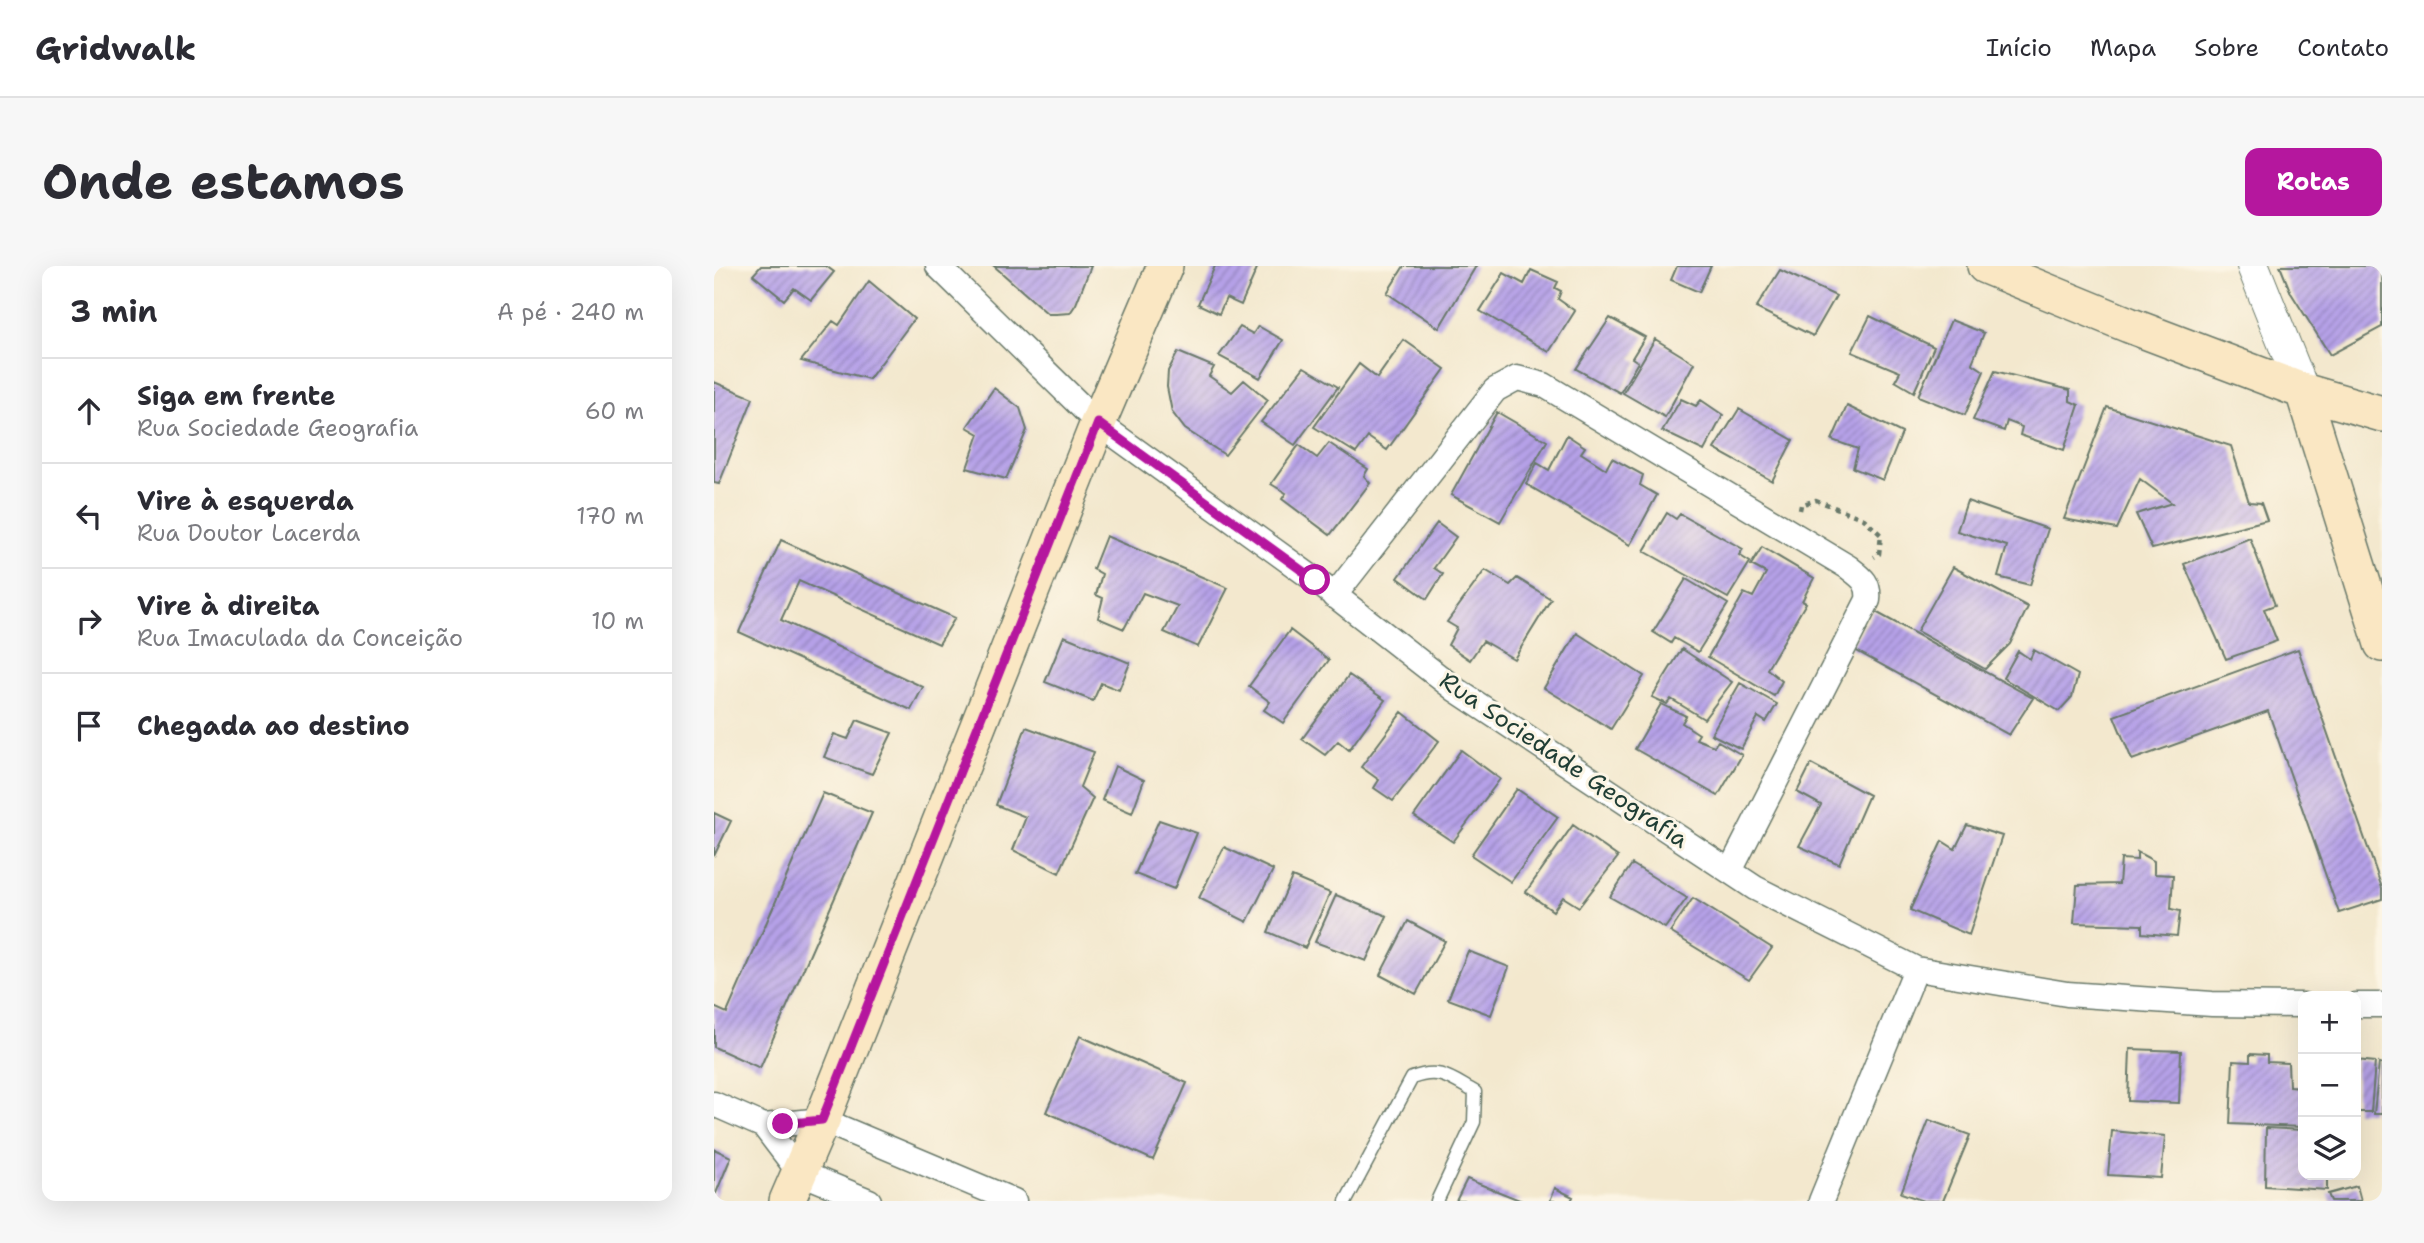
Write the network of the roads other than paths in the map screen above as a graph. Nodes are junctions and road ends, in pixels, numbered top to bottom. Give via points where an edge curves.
1 (938, 266) edge
2 (1165, 266) edge
3 (1985, 266) edge
4 (2253, 266) edge
5 (2303, 391) junction
6 (2382, 414) edge
7 (1098, 423) junction
8 (1334, 596) junction
9 (2382, 644) edge
10 (1730, 871) junction
11 (1916, 969) junction
12 (2298, 1005) edge
13 (2361, 1005) edge
14 (2382, 1005) edge
15 (714, 1104) edge
16 (822, 1120) junction
17 (764, 1126) junction
18 (793, 1187) edge
19 (869, 1201) edge
20 (1014, 1201) edge
21 (1346, 1201) edge
22 (1437, 1201) edge
23 (1821, 1201) edge

1 - 7 street, Rua Sociedade Geografia
2 - 7 main road
3 - 5 main road
4 - 5 street
5 - 6 main road
5 - 9 main road
7 - 8 street, Rua Sociedade Geografia
7 - 16 main road
8 - 10 street, Rua Sociedade Geografia via 1455,690
8 - 10 street via 1495,390 1517,378 1544,385 1848,567 1865,580 1868,600
10 - 11 street, Rua Sociedade Geografia
11 - 12 street, Rua Sociedade Geografia via 2067,994
11 - 23 street
13 - 14 street
15 - 17 street
16 - 17 street
16 - 18 main road
16 - 20 street
17 - 18 street
18 - 19 street
21 - 22 lane via 1412,1078 1441,1073 1475,1092 1474,1122

